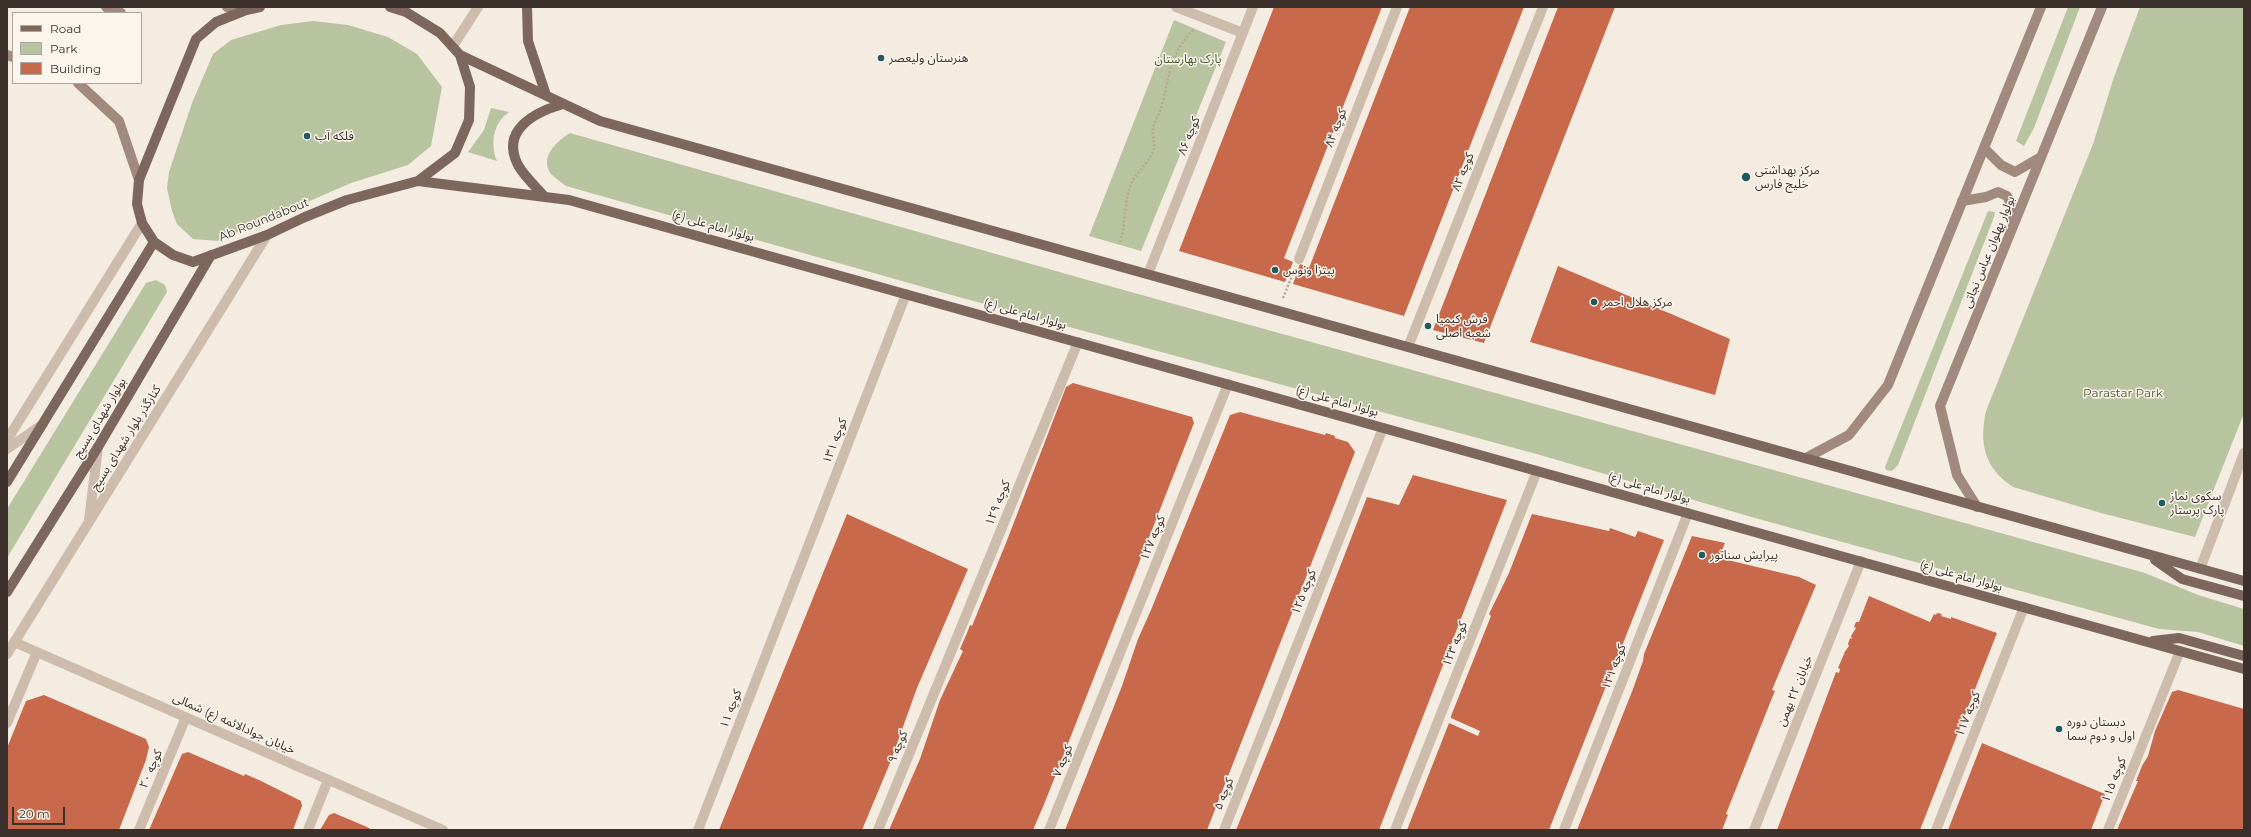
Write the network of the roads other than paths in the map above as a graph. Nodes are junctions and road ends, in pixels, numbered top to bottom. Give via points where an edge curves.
1 (106, 7) edge
2 (227, 7) edge
3 (260, 7) edge
4 (390, 7) edge
5 (478, 7) edge
6 (527, 7) edge
7 (1176, 7) edge
8 (1253, 7) edge
9 (1397, 7) edge
10 (1543, 7) edge
11 (2041, 7) edge
12 (2102, 7) edge
13 (246, 10) junction
14 (118, 12) edge
15 (1243, 33) junction
16 (452, 46) junction
17 (460, 55) junction
18 (79, 84) edge
19 (546, 95) junction
20 (563, 104) junction
21 (1984, 148) junction
22 (2041, 157) junction
23 (139, 180) junction
24 (418, 181) junction
25 (544, 196) junction
26 (1962, 201) junction
27 (142, 223) junction
28 (2014, 224) junction
29 (267, 235) junction
30 (154, 242) junction
31 (211, 255) junction
32 (1299, 259) road end
33 (1148, 274) junction
34 (906, 294) junction
35 (1078, 342) junction
36 (1408, 347) junction
37 (1228, 384) junction
38 (43, 424) junction
39 (1383, 428) junction
40 (7, 440) edge
41 (98, 447) junction
42 (7, 449) edge
43 (2244, 453) edge
44 (1806, 458) junction
45 (1537, 471) junction
46 (7, 482) edge
47 (1977, 507) junction
48 (1688, 513) junction
49 (89, 522) junction
50 (2149, 555) junction
51 (1861, 562) junction
52 (2200, 569) junction
53 (2244, 581) edge
54 (7, 592) edge
55 (2244, 596) edge
56 (788, 597) joint
57 (2024, 607) junction
58 (14, 642) junction
59 (2149, 642) junction
60 (2180, 651) junction
61 (36, 652) junction
62 (7, 654) edge
63 (2244, 656) edge
64 (2244, 669) edge
65 (942, 674) joint
66 (1101, 702) joint
67 (186, 718) junction
68 (7, 723) edge
69 (1249, 767) joint
70 (328, 780) junction
71 (1396, 828) edge
72 (139, 830) edge
73 (308, 830) edge
74 (443, 830) edge
75 (698, 830) edge
76 (878, 830) edge
77 (1050, 830) edge
78 (1224, 830) edge
79 (1564, 830) edge
80 (1754, 830) edge
81 (1936, 830) edge
82 (2108, 830) edge

1 - 14 main road
2 - 13 main road
3 - 13 main road, Ab Roundabout
4 - 16 main road, Ab Roundabout via 406,12 440,33
5 - 16 street
6 - 19 main road via 528,41
7 - 15 street
8 - 15 street, کوچه ۸۶
9 - 32 street, کوچه ۸۴
10 - 36 street, کوچه ۸۲
11 - 21 main road
12 - 22 main road, بولوار پهلوان عباس نجاتی
13 - 23 main road, Ab Roundabout via 216,22 196,39
15 - 33 street, کوچه ۸۶
16 - 17 main road, Ab Roundabout
17 - 19 main road
17 - 24 main road, Ab Roundabout via 470,87 469,120 455,153
18 - 23 main road via 119,121
19 - 20 main road
20 - 25 main road via 543,109 524,122 512,148 518,166
20 - 33 main road via 600,121
21 - 22 main road via 2000,166 2015,172
21 - 26 main road
22 - 28 main road, بولوار پهلوان عباس نجاتی
23 - 27 main road, Ab Roundabout via 137,204
24 - 25 main road, بولوار امام علی (ع)
24 - 29 main road, Ab Roundabout via 347,200 305,216
25 - 34 main road, بولوار امام علی (ع) via 569,200
26 - 28 main road via 1998,192 2007,196 2011,204
26 - 44 main road via 1888,384 1849,435
27 - 30 main road, Ab Roundabout
27 - 40 street
28 - 47 main road, بولوار پهلوان عباس نجاتی via 1940,406 1956,475
29 - 31 main road, Ab Roundabout
29 - 49 street, کنارگذر بلوار شهدای بسیج
30 - 31 main road, Ab Roundabout via 173,255 192,262
30 - 38 main road
31 - 41 main road, بولوار شهدای بسیج
33 - 36 main road
34 - 35 main road, بولوار امام علی (ع)
34 - 56 street, کوچه ۱۳۱
35 - 37 main road, بولوار امام علی (ع)
35 - 65 street, کوچه ۱۲۹
36 - 44 main road
37 - 39 main road, بولوار امام علی (ع)
37 - 66 street, کوچه ۱۲۷
38 - 42 street
38 - 46 main road
39 - 45 main road, بولوار امام علی (ع)
39 - 69 street, کوچه ۱۲۵
41 - 49 street
41 - 54 main road, بولوار شهدای بسیج
43 - 52 street
44 - 47 main road
45 - 48 main road, بولوار امام علی (ع)
45 - 71 street, کوچه ۱۲۳
47 - 50 main road
48 - 51 main road, بولوار امام علی (ع)
48 - 79 street, کوچه ۱۲۱
49 - 58 street, کنارگذر بلوار شهدای بسیج
50 - 52 main road
50 - 55 main road via 2182,579
51 - 57 main road, بولوار امام علی (ع)
51 - 80 street, خیابان ۲۲ بهمن
52 - 53 main road
56 - 75 street, کوچه ۱۱
57 - 59 main road, بولوار امام علی (ع)
57 - 81 street, کوچه ۱۱۷
58 - 61 street, خیابان جوادالائمه (ع) شمالی
58 - 62 street, کنارگذر بلوار شهدای بسیج
59 - 60 main road, بولوار امام علی (ع)
59 - 63 main road via 2179,638
60 - 64 main road, بولوار امام علی (ع)
60 - 82 street, کوچه ۱۱۵
61 - 67 street, خیابان جوادالائمه (ع) شمالی
61 - 68 street
65 - 76 street, کوچه ۹
66 - 77 street, کوچه ۷
67 - 70 street, خیابان جوادالائمه (ع) شمالی
67 - 72 street, کوچه ۲۰
69 - 78 street, کوچه ۵
70 - 73 street
70 - 74 street, خیابان جوادالائمه (ع) شمالی

